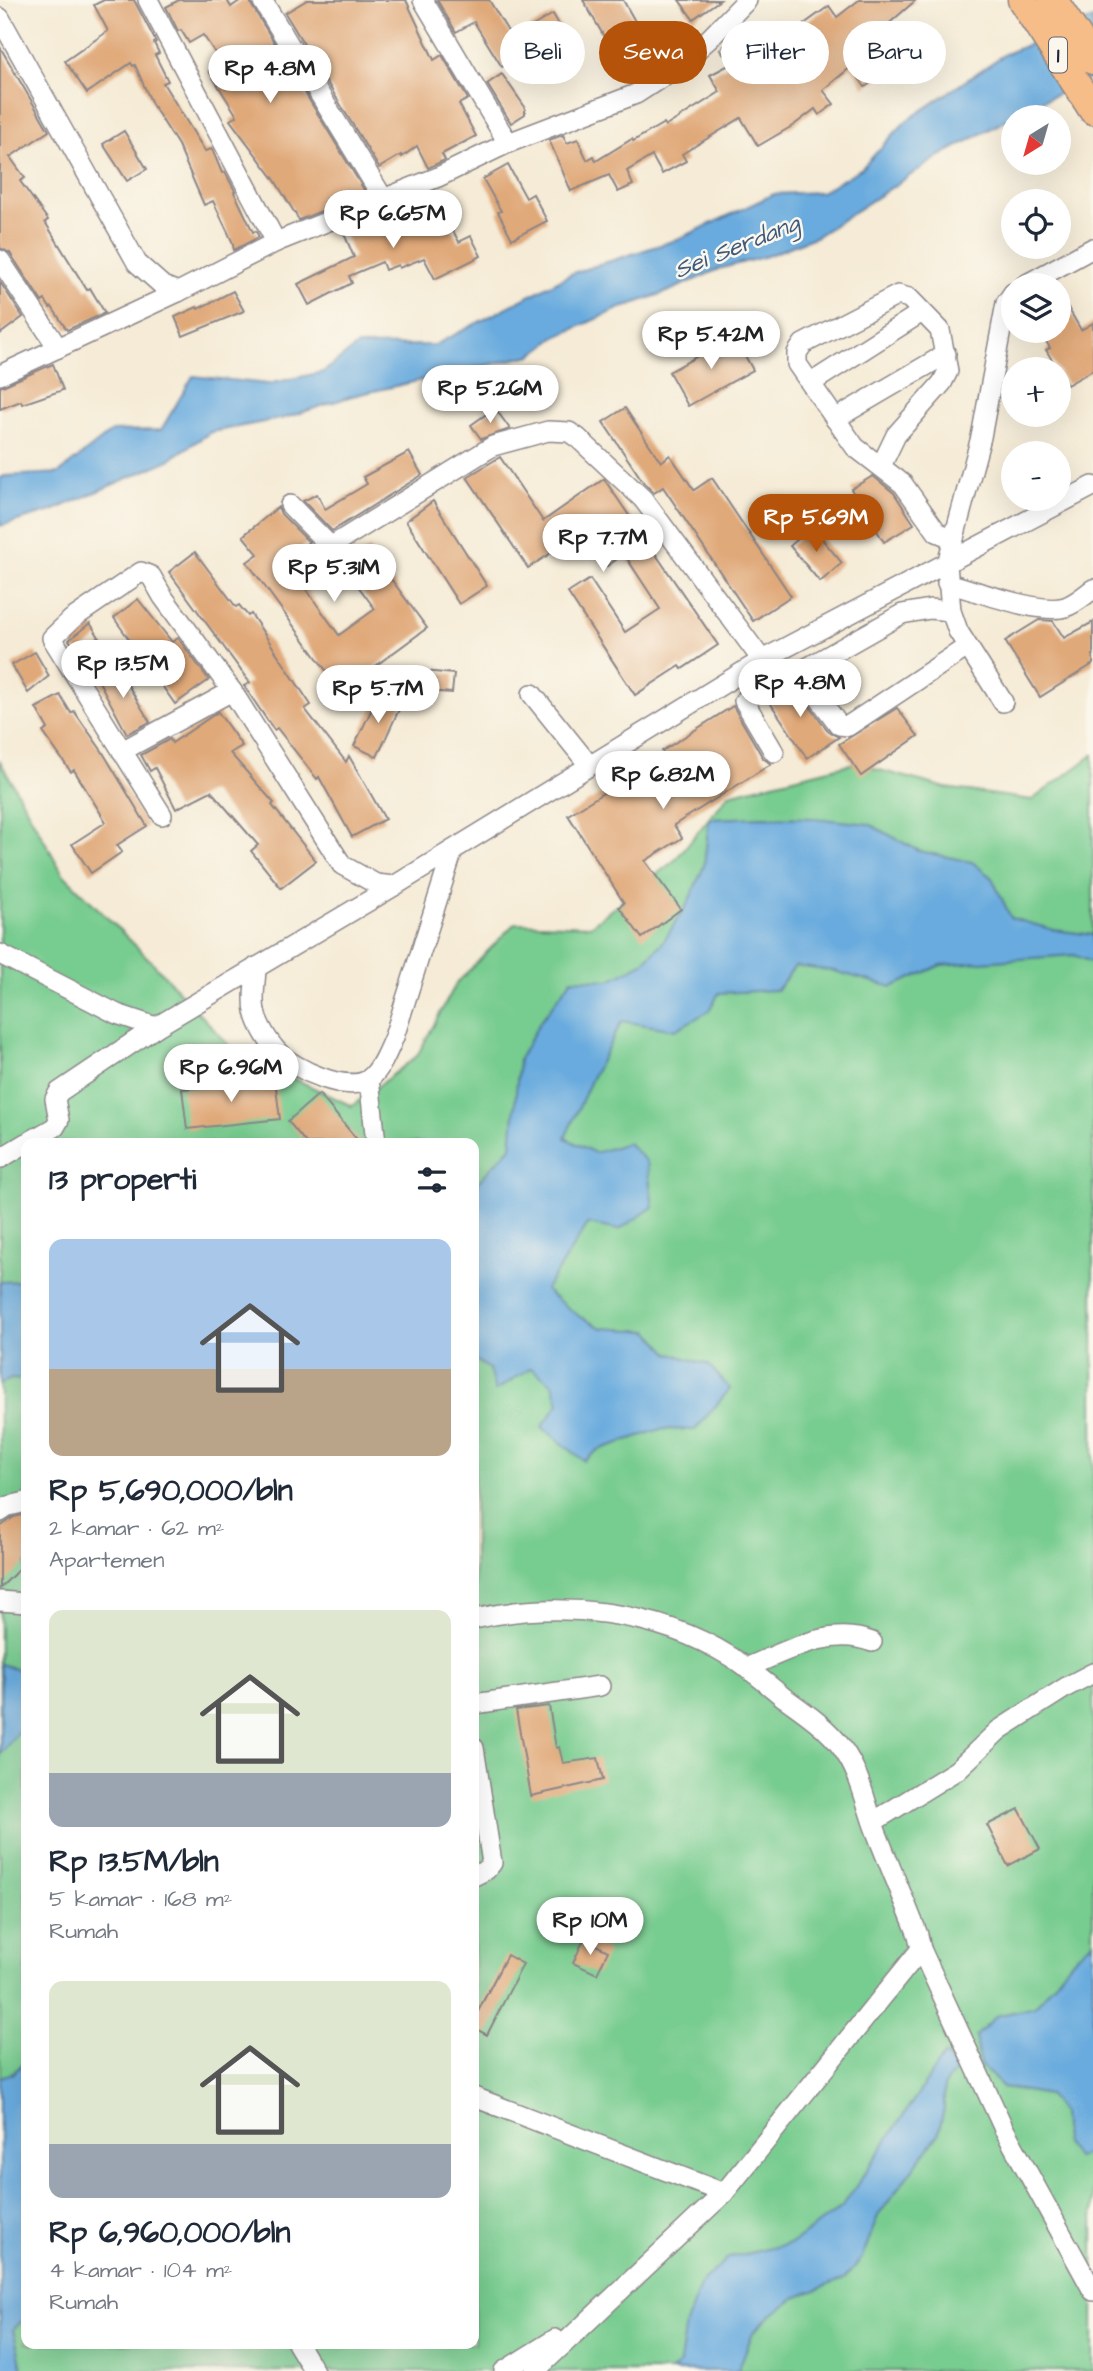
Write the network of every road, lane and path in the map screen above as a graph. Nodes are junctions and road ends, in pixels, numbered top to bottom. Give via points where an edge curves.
1 (148, 0) edge
2 (262, 0) edge
3 (423, 0) edge
4 (1023, 0) edge
5 (1053, 0) edge
6 (742, 2) edge
7 (0, 18) edge
8 (1093, 60) edge
9 (1093, 110) edge
10 (508, 143) junction
11 (383, 198) junction
12 (276, 242) junction
13 (1093, 248) edge
14 (0, 260) edge
15 (1048, 273) edge
16 (178, 292) junction
17 (922, 312) junction
18 (1001, 330) edge
19 (58, 348) junction
20 (946, 354) junction
21 (0, 375) edge
22 (811, 383) junction
23 (835, 418) junction
24 (881, 466) junction
25 (1093, 486) edge
26 (290, 505) dead end
27 (954, 539) junction
28 (947, 573) junction
29 (1093, 589) edge
30 (951, 611) junction
31 (967, 647) junction
32 (759, 662) junction
33 (232, 691) junction
34 (533, 694) dead end
35 (1003, 702) dead end
36 (122, 751) junction
37 (774, 752) dead end
38 (589, 765) junction
39 (162, 815) dead end
40 (453, 850) junction
41 (394, 886) junction
42 (2, 958) edge
43 (256, 967) junction
44 (156, 1027) junction
45 (369, 1079) junction
46 (36, 1138) edge
47 (375, 1138) edge
48 (21, 1146) edge
49 (1, 1158) edge
50 (21, 1504) edge
51 (0, 1513) edge
52 (479, 1618) edge
53 (872, 1642) dead end
54 (746, 1668) junction
55 (1093, 1673) edge
56 (600, 1686) dead end
57 (479, 1703) edge
58 (479, 1780) edge
59 (873, 1822) junction
60 (479, 1874) edge
61 (921, 1949) junction
62 (479, 2098) edge
63 (724, 2193) junction
64 (1093, 2291) edge
65 (592, 2317) junction
66 (301, 2349) edge
67 (314, 2371) edge
68 (504, 2371) edge
69 (534, 2371) edge

1 - 12 street
2 - 11 street
3 - 10 street
4 - 9 highway, 1
5 - 8 highway, 1
6 - 10 street via 676,68 636,94
7 - 16 street via 137,263 163,286
10 - 11 street
11 - 12 street
12 - 16 street
13 - 15 street
14 - 19 street
16 - 19 street
17 - 20 street via 940,330
17 - 22 street
17 - 22 street via 909,298 898,295 803,344 797,365
18 - 27 street via 981,437
19 - 21 street
20 - 23 street
20 - 24 street via 948,372 942,383 895,435
22 - 23 street
23 - 24 street via 855,447
24 - 27 street via 903,484 937,531
25 - 28 street
26 - 32 street via 333,545 493,446 548,431 569,432 642,499
27 - 28 street
28 - 29 street via 1009,600 1050,608 1065,607
28 - 30 street
28 - 32 street
30 - 31 street
30 - 31 street via 902,614 805,668 804,678 839,725 848,726
31 - 35 street
32 - 37 street via 763,685 744,701
32 - 38 street
33 - 36 street
33 - 36 street via 151,576 137,573 52,638
33 - 41 street via 342,865 376,884
34 - 38 street
36 - 39 street
38 - 40 street
40 - 41 street
40 - 45 street via 394,1037
41 - 43 street
42 - 44 street via 117,1014
43 - 44 street
43 - 45 street via 255,1010 279,1054 335,1082 354,1084
44 - 46 street via 59,1092 55,1099 59,1120
45 - 47 street
48 - 49 street
50 - 51 street
52 - 54 street via 557,1609 629,1616 693,1638
53 - 54 street via 848,1634 832,1636
54 - 59 street via 841,1746 859,1776
55 - 59 street via 999,1730 957,1770
56 - 57 street
58 - 60 street via 492,1863
59 - 61 street
61 - 63 street
61 - 64 street via 1004,2129
62 - 63 street
63 - 65 street
65 - 68 street
65 - 69 street
66 - 67 street

